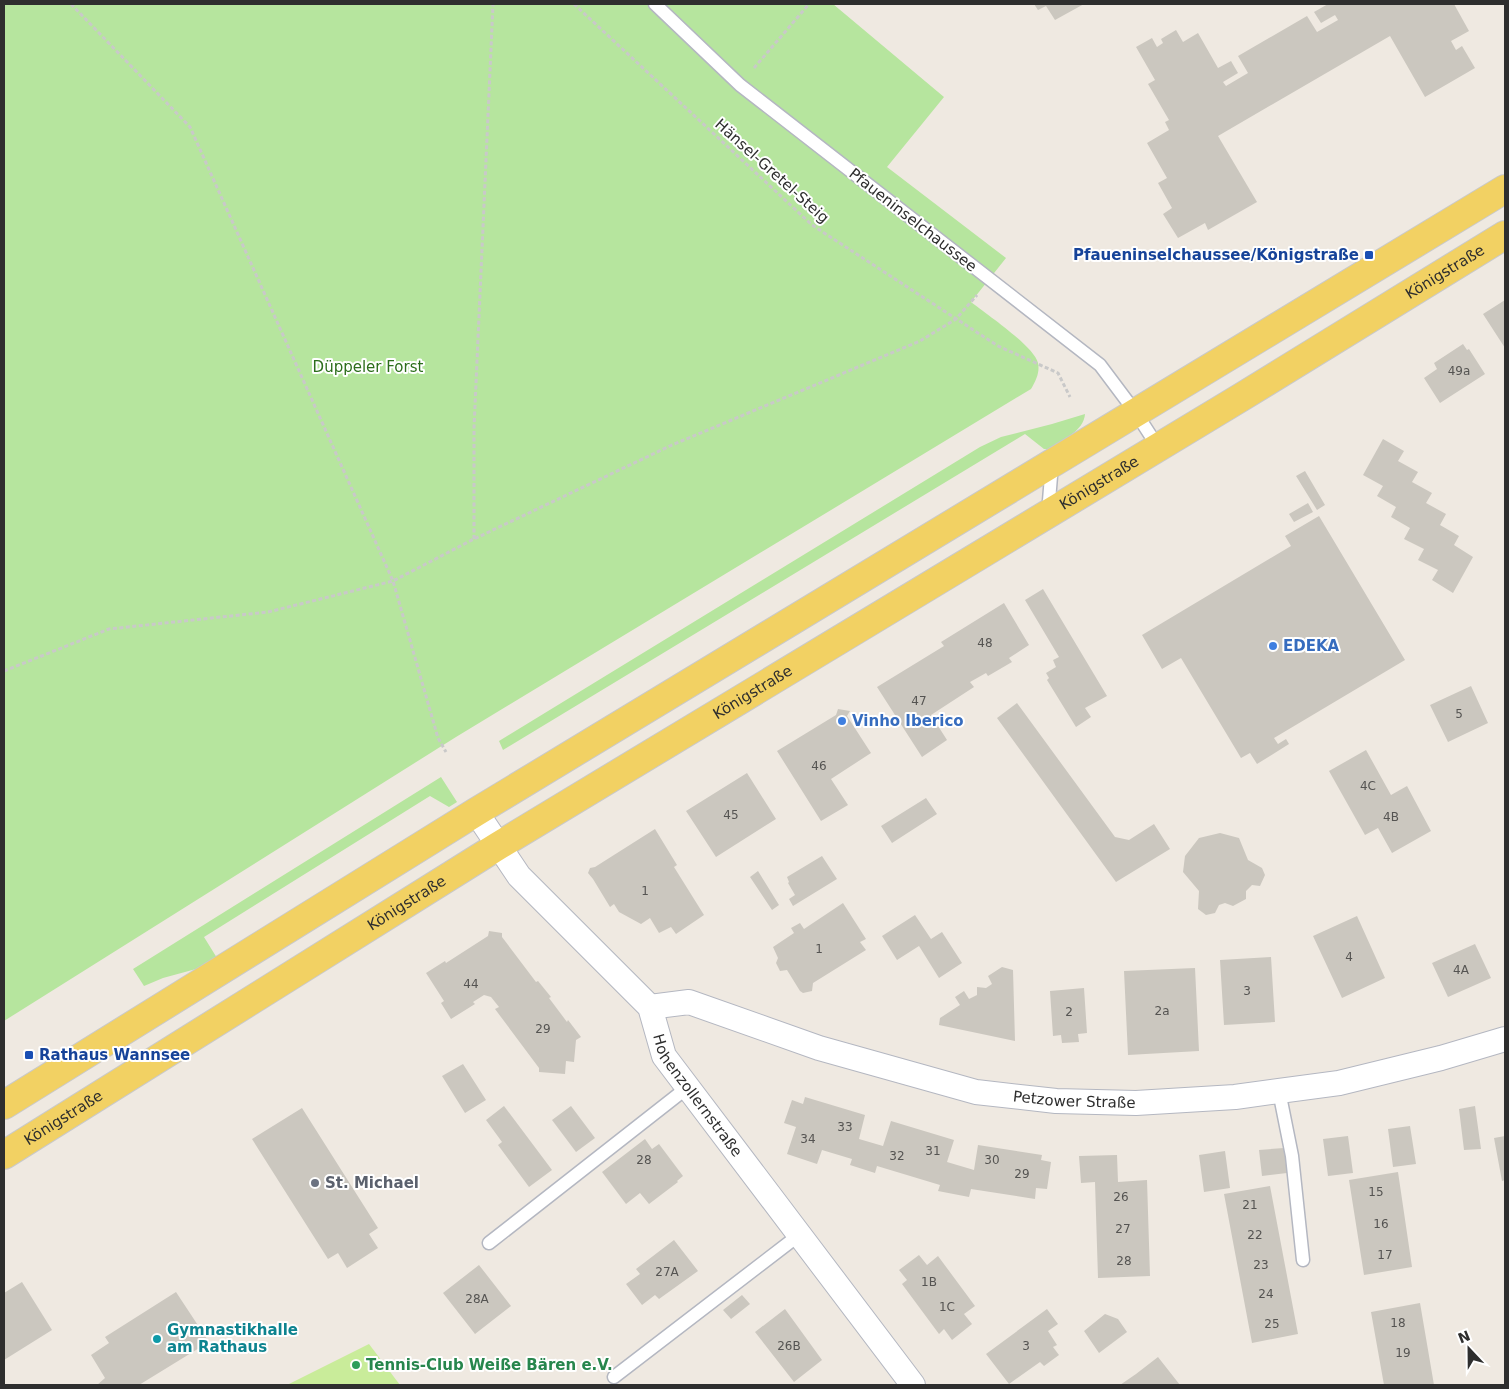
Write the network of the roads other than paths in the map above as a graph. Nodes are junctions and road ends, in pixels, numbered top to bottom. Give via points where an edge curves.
1 (655, 4) edge
2 (1505, 189) edge
3 (1505, 235) edge
4 (1136, 413) junction
5 (1158, 447) junction
6 (1052, 464) junction
7 (1048, 513) junction
8 (476, 812) junction
9 (498, 846) junction
10 (650, 1007) junction
11 (1505, 1039) edge
12 (688, 1087) junction
13 (1279, 1091) junction
14 (4, 1105) edge
15 (4, 1155) edge
16 (799, 1234) junction
17 (489, 1243) dead end
18 (1303, 1260) dead end
19 (614, 1377) dead end
20 (913, 1385) edge

1 - 4 lane, Pfaueninselchaussee via 740,85 1100,365
2 - 4 main road
3 - 5 main road, Königstraße
4 - 5 lane, Pfaueninselchaussee
4 - 6 main road
5 - 7 main road, Königstraße
6 - 7 lane
6 - 8 main road
7 - 9 main road, Königstraße
8 - 9 street, Hohenzollernstraße
8 - 14 main road
9 - 10 street, Hohenzollernstraße via 519,876
9 - 15 main road, Königstraße
10 - 12 street, Hohenzollernstraße via 664,1056
10 - 13 street, Petzower Straße via 690,1002 818,1048 976,1092 1056,1101 1136,1103
11 - 13 street, Petzower Straße via 1338,1083
12 - 16 street, Hohenzollernstraße
12 - 17 lane
13 - 18 lane via 1292,1156
16 - 19 lane
16 - 20 street, Hohenzollernstraße

